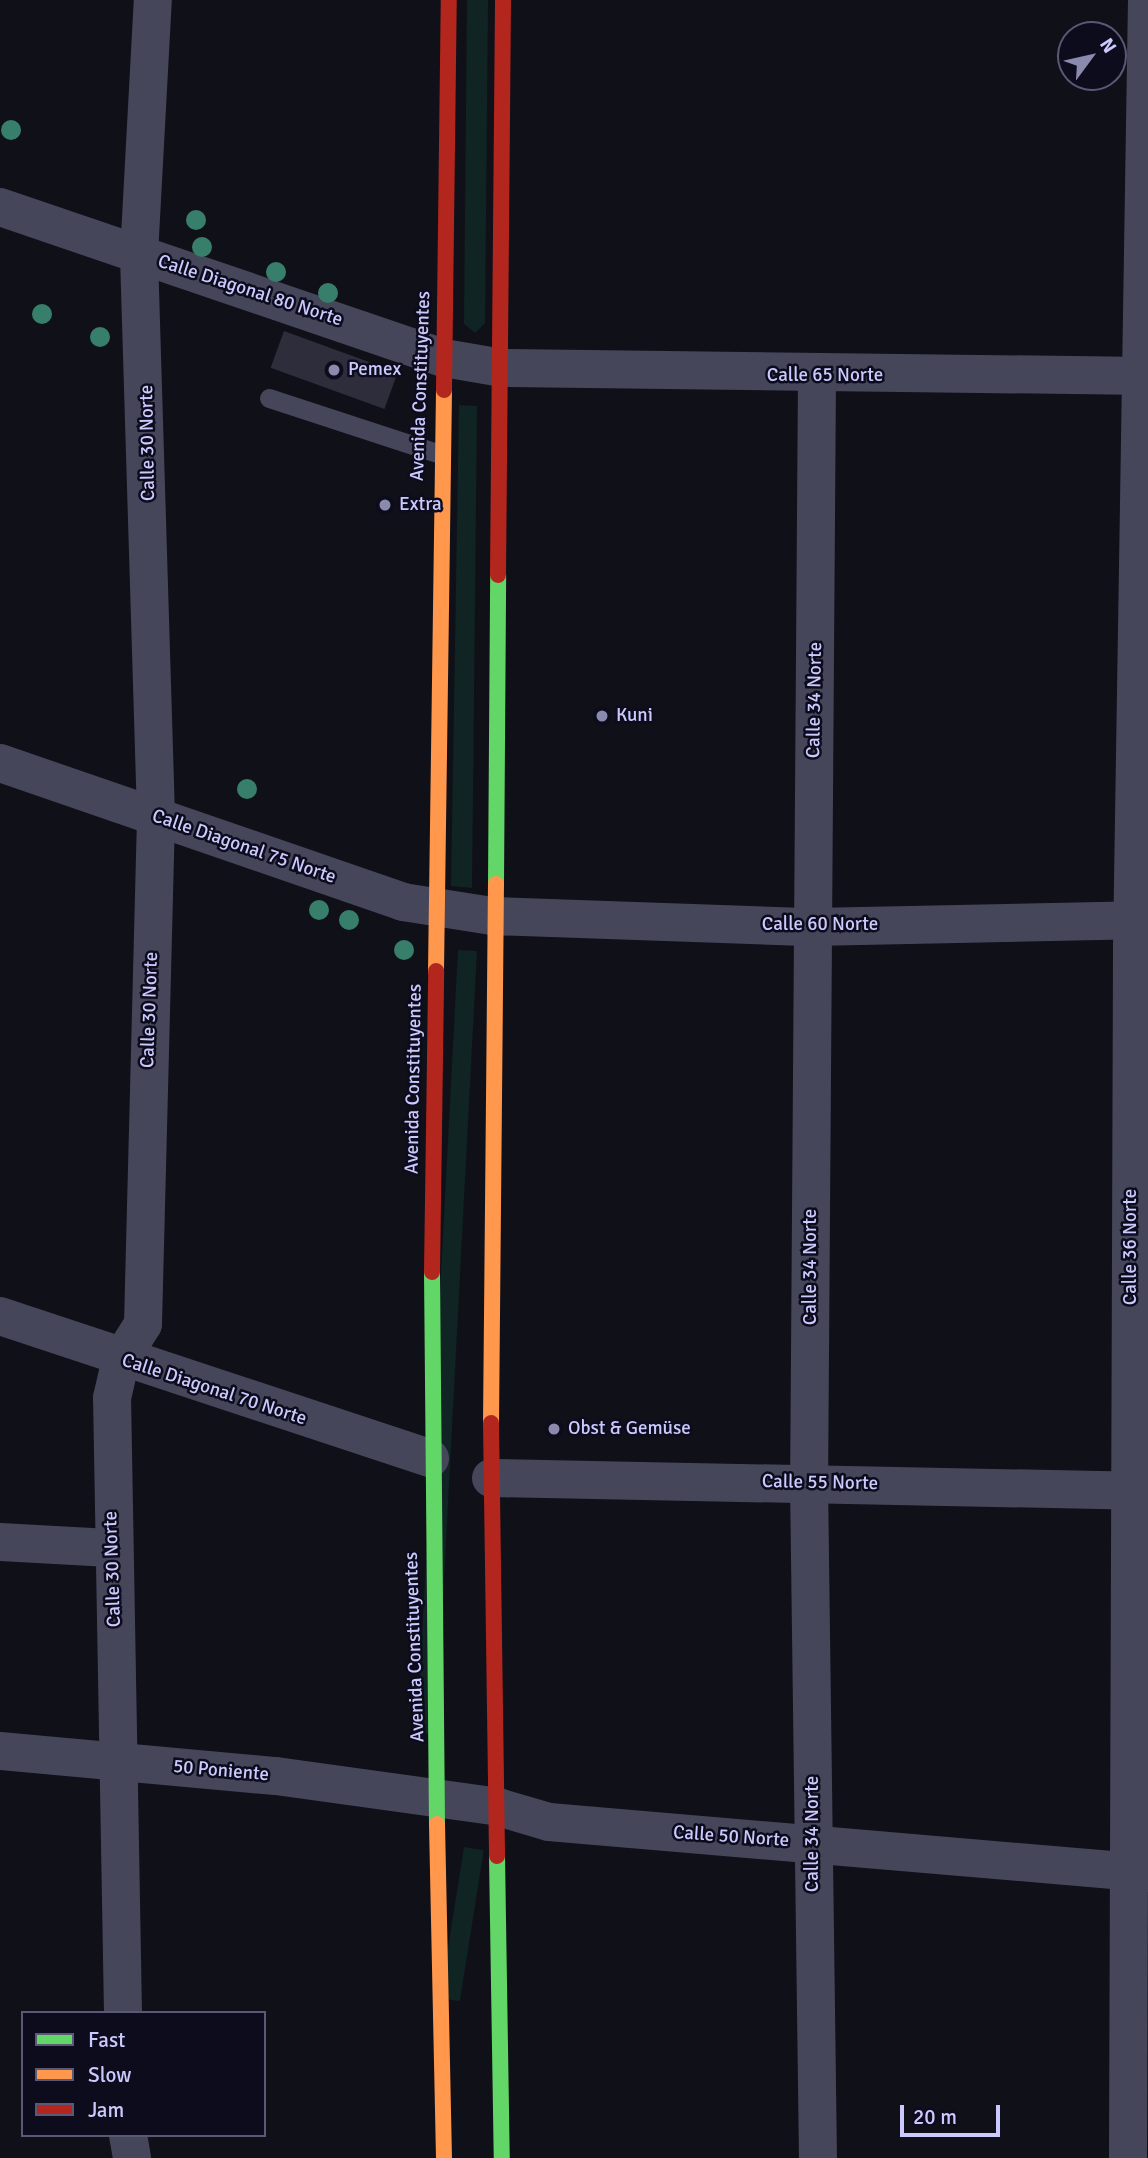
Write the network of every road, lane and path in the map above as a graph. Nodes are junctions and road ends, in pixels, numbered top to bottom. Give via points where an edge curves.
1 (153, 0) edge
2 (449, 0) edge
3 (503, 0) edge
4 (1147, 0) edge
5 (0, 207) edge
6 (139, 255) junction
7 (444, 358) junction
8 (502, 368) junction
9 (817, 376) junction
10 (1143, 376) edge
11 (269, 398) dead end
12 (440, 454) junction
13 (0, 763) edge
14 (156, 816) junction
15 (438, 906) junction
16 (492, 916) junction
17 (1140, 920) edge
18 (812, 927) junction
19 (0, 1316) edge
20 (121, 1359) junction
21 (430, 1458) junction
22 (491, 1478) junction
23 (809, 1482) junction
24 (1139, 1491) edge
25 (0, 1542) edge
26 (110, 1548) junction
27 (0, 1751) edge
28 (120, 1762) junction
29 (441, 1801) junction
30 (498, 1807) junction
31 (812, 1843) junction
32 (1140, 1872) edge
33 (123, 2011) edge
34 (128, 2137) edge
35 (132, 2158) edge
36 (444, 2158) edge
37 (502, 2158) edge
38 (818, 2158) edge
39 (1128, 2158) edge

1 - 6 street, Calle 30 Norte
2 - 7 main road, Avenida Constituyentes
3 - 8 main road
4 - 10 street, Calle 36 Norte
5 - 6 street, Calle Diagonal 80 Norte
6 - 7 street, Calle Diagonal 80 Norte
6 - 14 street, Calle 30 Norte
7 - 8 street, Calle Diagonal 80 Norte
7 - 12 main road, Avenida Constituyentes
8 - 9 street, Calle 65 Norte
8 - 16 main road
9 - 10 street, Calle 65 Norte
9 - 18 street, Calle 34 Norte
10 - 17 street, Calle 36 Norte
11 - 12 lane
12 - 15 main road, Avenida Constituyentes
13 - 14 street, Calle Diagonal 75 Norte
14 - 15 street, Calle Diagonal 75 Norte via 403,902
14 - 20 street, Calle 30 Norte via 143,1324
15 - 16 street, Calle Diagonal 75 Norte
15 - 21 main road, Avenida Constituyentes
16 - 18 street, Calle 60 Norte
16 - 22 main road via 497,1042
17 - 18 street, Calle 60 Norte
17 - 24 street, Calle 36 Norte
18 - 23 street, Calle 34 Norte
19 - 20 street, Calle Diagonal 70 Norte
20 - 21 street, Calle Diagonal 70 Norte
20 - 26 street, Calle 30 Norte via 112,1398
21 - 29 main road, Avenida Constituyentes
22 - 23 street, Calle 55 Norte
22 - 30 main road
23 - 24 street, Calle 55 Norte
23 - 31 street, Calle 34 Norte
24 - 32 street, Calle 36 Norte
25 - 26 street
26 - 28 street, Calle 30 Norte
27 - 28 street, 50 Poniente
28 - 29 street, 50 Poniente
28 - 33 street, Calle 30 Norte
29 - 30 street, Calle 50 Norte
29 - 36 main road, Avenida Constituyentes
30 - 31 street, Calle 50 Norte via 549,1822
30 - 37 main road
31 - 32 street, Calle 50 Norte via 853,1852
31 - 38 street, Calle 34 Norte
32 - 39 street, Calle 36 Norte
34 - 35 street

